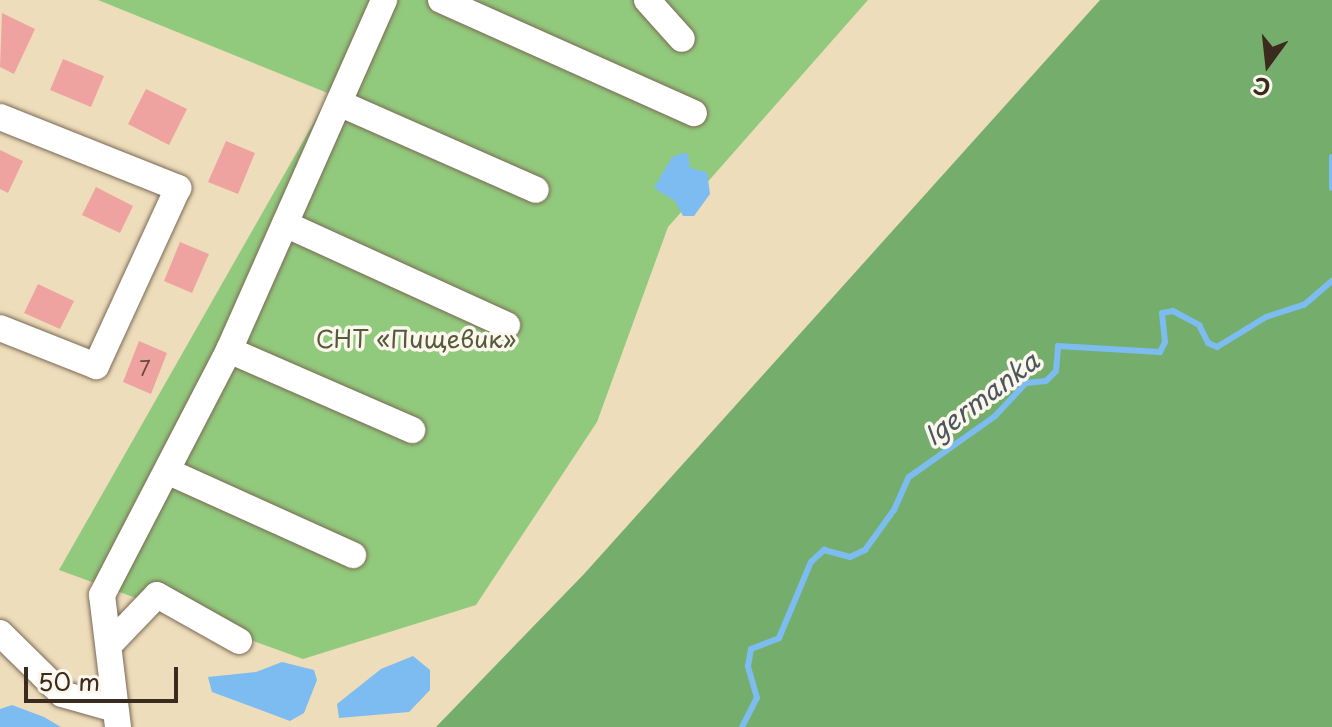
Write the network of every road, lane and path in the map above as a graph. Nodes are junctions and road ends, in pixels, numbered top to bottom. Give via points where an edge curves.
1 (441, 0) edge
2 (647, 0) edge
3 (378, 2) edge
4 (682, 39) dead end
5 (339, 103) junction
6 (694, 113) dead end
7 (0, 117) edge
8 (536, 190) dead end
9 (285, 224) junction
10 (507, 325) dead end
11 (0, 328) edge
12 (229, 350) junction
13 (412, 430) dead end
14 (169, 472) junction
15 (353, 555) dead end
16 (0, 633) edge
17 (239, 641) dead end
18 (109, 645) junction
19 (116, 718) edge

1 - 6 street
2 - 4 street
3 - 5 street
5 - 8 street
5 - 9 street
7 - 11 street via 178,188 96,366
9 - 10 street
9 - 12 street
12 - 13 street
12 - 14 street
14 - 15 street
14 - 18 street via 102,595
16 - 19 street via 62,694
17 - 18 street via 157,595
18 - 19 street

